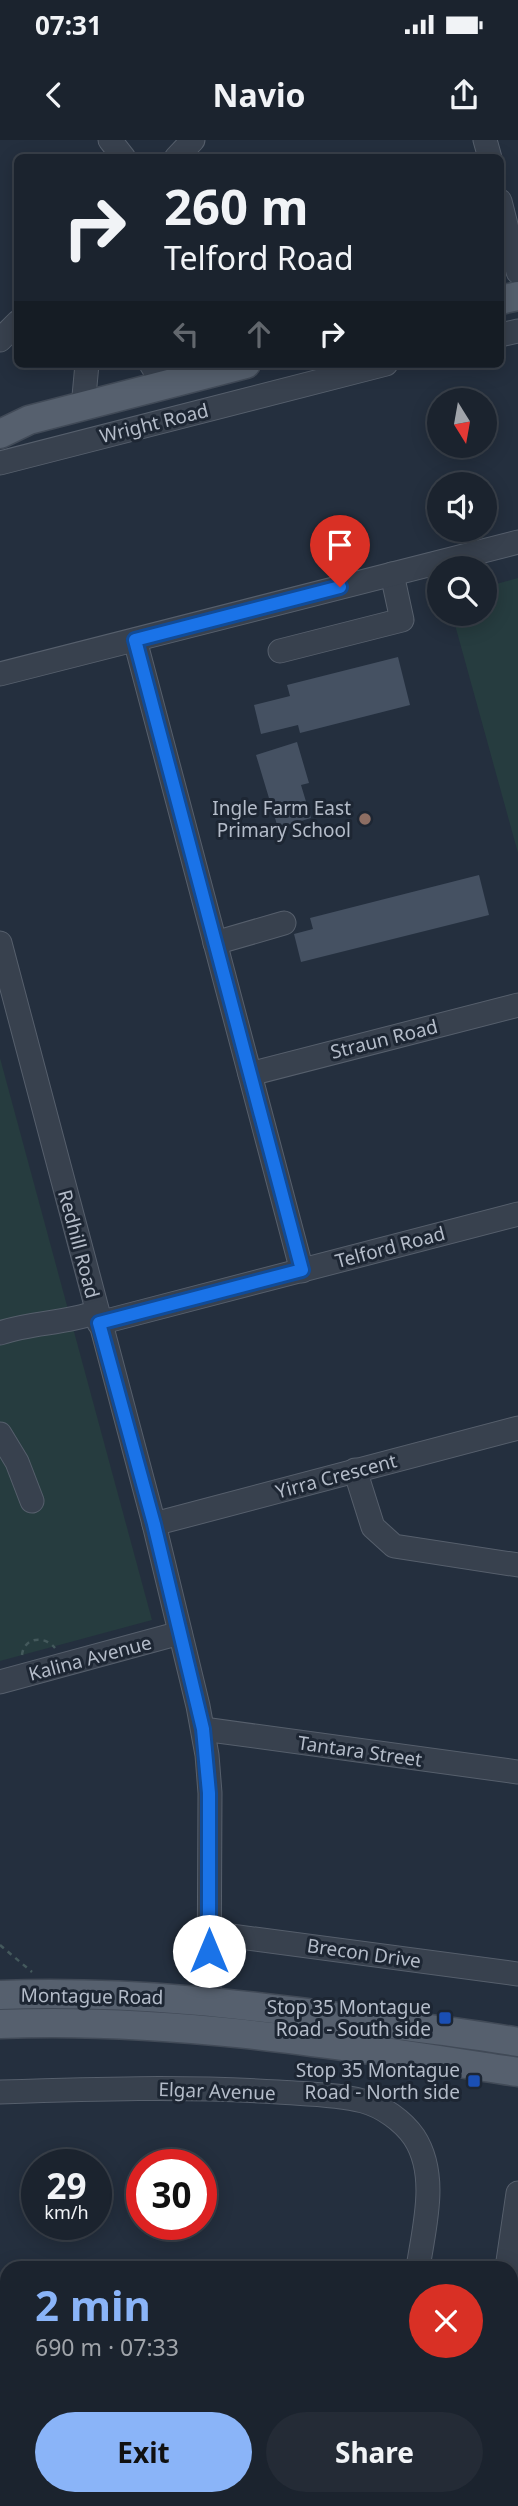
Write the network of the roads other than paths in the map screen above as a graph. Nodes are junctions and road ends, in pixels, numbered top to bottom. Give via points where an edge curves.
1 (110, 140) edge
2 (193, 140) edge
3 (121, 154) edge
4 (180, 154) edge
5 (504, 217) edge
6 (518, 272) edge
7 (14, 326) edge
8 (0, 340) edge
9 (88, 368) edge
10 (214, 368) edge
11 (354, 368) edge
12 (305, 374) edge
13 (158, 375) edge
14 (83, 407) junction
15 (29, 421) junction
16 (0, 422) edge
17 (0, 434) edge
18 (0, 463) edge
19 (518, 542) edge
20 (392, 574) junction
21 (135, 640) junction
22 (280, 651) dead end
23 (0, 674) edge
24 (284, 923) dead end
25 (0, 943) edge
26 (215, 943) junction
27 (518, 1005) edge
28 (250, 1074) junction
29 (518, 1214) edge
30 (302, 1270) junction
31 (98, 1318) junction
32 (0, 1332) edge
33 (518, 1427) edge
34 (0, 1434) edge
35 (355, 1470) junction
36 (32, 1501) dead end
37 (154, 1524) junction
38 (518, 1565) edge
39 (180, 1633) junction
40 (0, 1682) edge
41 (203, 1729) junction
42 (518, 1772) edge
43 (209, 1933) junction
44 (518, 1974) edge
45 (0, 1995) edge
46 (209, 2001) junction
47 (0, 2024) edge
48 (208, 2030) junction
49 (518, 2042) edge
50 (518, 2072) edge
51 (0, 2092) edge
52 (518, 2193) edge
53 (419, 2261) edge
54 (508, 2261) edge

1 - 3 street
2 - 4 street
5 - 6 street
7 - 8 street
9 - 14 street
10 - 13 main road, Wright Road
11 - 12 street, Wright Road
12 - 18 street, Wright Road
13 - 14 main road, Wright Road
14 - 15 main road, Wright Road
15 - 16 main road, Wright Road
15 - 17 main road, Wright Road
19 - 20 street
20 - 21 street
20 - 22 street via 402,620
21 - 23 street
21 - 26 street
24 - 26 street
25 - 31 street, Redhill Road
26 - 28 street
27 - 28 street, Straun Road
28 - 30 street
29 - 30 street, Telford Road
30 - 31 street, Telford Road
31 - 32 street, Telford Road
31 - 37 street, Redhill Road
33 - 35 street, Yirra Crescent
34 - 36 street
35 - 37 street, Yirra Crescent
35 - 38 street via 373,1527 394,1546
37 - 39 street, Redhill Road
39 - 40 street, Kalina Avenue
39 - 41 street, Redhill Road
41 - 42 street, Tantara Street
41 - 43 street, Redhill Road via 209,1793
43 - 44 street, Brecon Drive
43 - 46 street, Redhill Road
45 - 46 main road, Montague Road via 58,1993
46 - 48 main road
46 - 49 main road, Montague Road
47 - 48 main road, Montague Road
48 - 50 main road, Montague Road
51 - 53 street, Elgar Avenue via 245,2090 370,2103 407,2128 424,2159 428,2184
52 - 54 street

